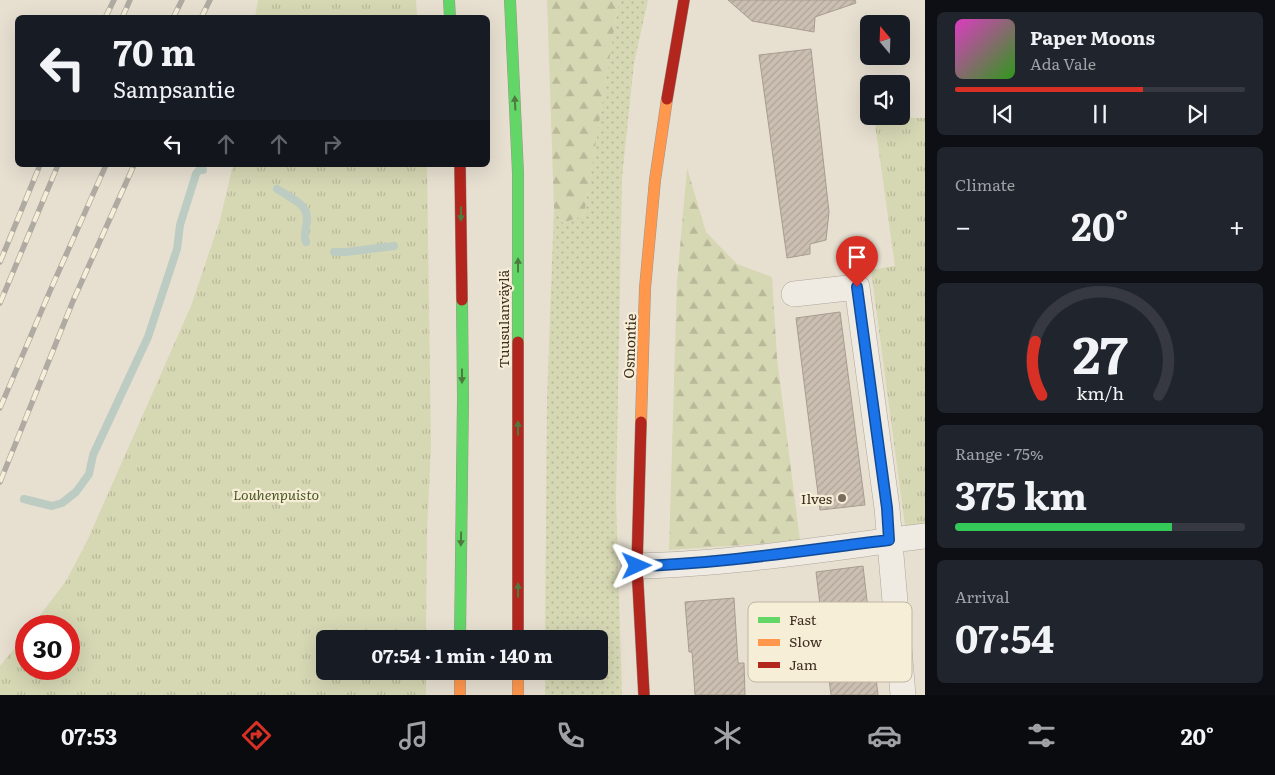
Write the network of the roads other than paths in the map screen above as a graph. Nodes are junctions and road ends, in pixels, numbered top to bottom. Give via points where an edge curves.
1 (449, 0) edge
2 (510, 0) edge
3 (684, 0) edge
4 (450, 15) edge
5 (460, 167) edge
6 (794, 294) dead end
7 (925, 536) edge
8 (889, 540) junction
9 (637, 566) junction
10 (895, 602) edge
11 (460, 630) edge
12 (518, 630) edge
13 (460, 680) edge
14 (518, 680) edge
15 (902, 682) edge
16 (460, 695) edge
17 (518, 695) edge
18 (644, 695) edge
19 (903, 695) edge

1 - 4 main road
12 -> 2 main road, Tuusulanväylä via 518,173
3 - 9 main road, Osmontie via 655,180 645,288
5 -> 11 main road
6 - 8 street via 857,287
7 - 8 street
8 - 9 street via 741,558
8 - 10 street
9 - 18 main road, Osmontie
13 - 16 main road
14 - 17 main road
15 - 19 street

